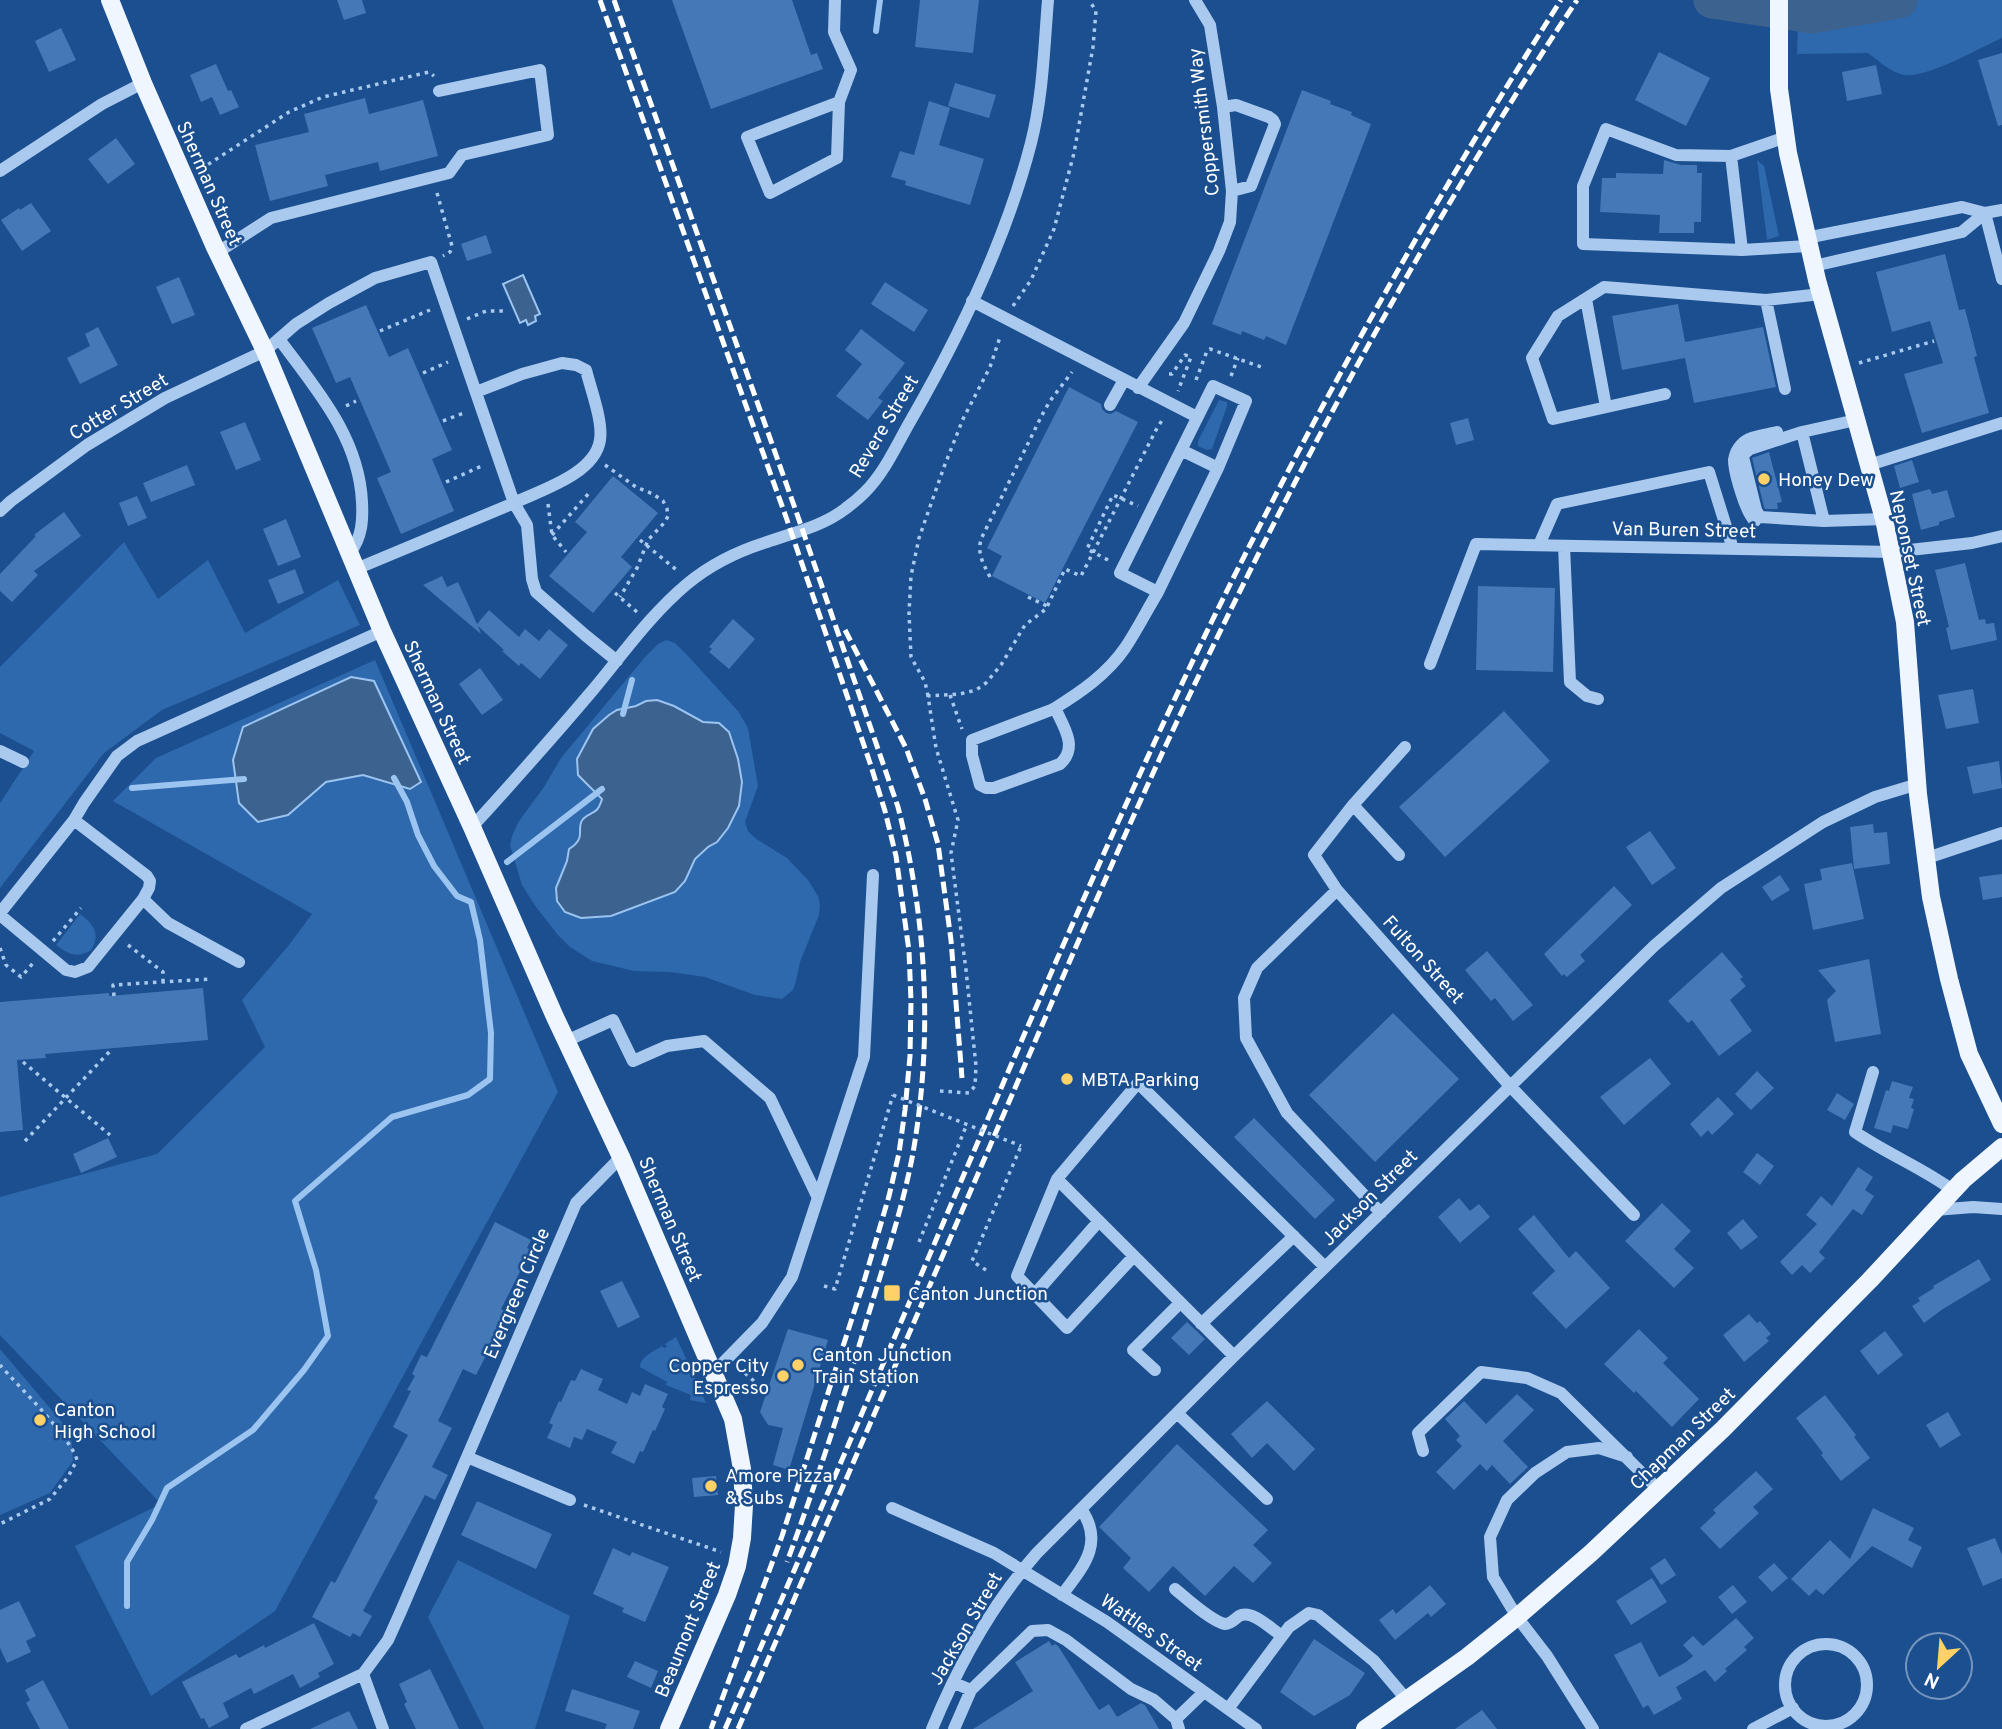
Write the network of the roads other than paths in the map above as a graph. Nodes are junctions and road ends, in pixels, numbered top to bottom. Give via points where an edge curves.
1 (110, 0) edge
2 (835, 0) edge
3 (1048, 0) edge
4 (1195, 0) edge
5 (1779, 0) edge
6 (143, 83) junction
7 (439, 91) road end
8 (839, 102) junction
9 (1223, 107) junction
10 (1786, 136) junction
11 (1731, 156) junction
12 (0, 171) edge
13 (1232, 191) junction
14 (2002, 210) edge
15 (1985, 212) junction
16 (1807, 242) junction
17 (1742, 250) junction
18 (218, 252) junction
19 (1814, 266) junction
20 (2002, 279) edge
21 (1821, 294) junction
22 (1586, 299) junction
23 (1766, 300) junction
24 (972, 302) junction
25 (272, 345) junction
26 (1124, 380) junction
27 (1138, 388) junction
28 (1785, 389) dead end
29 (476, 392) junction
30 (1665, 394) dead end
31 (1110, 405) dead end
32 (1605, 407) junction
33 (1197, 417) junction
34 (1856, 420) junction
35 (2002, 423) edge
36 (1802, 432) junction
37 (1181, 450) junction
38 (1869, 465) junction
39 (1218, 468) junction
40 (514, 503) junction
41 (0, 511) edge
42 (1884, 519) junction
43 (1824, 521) junction
44 (2002, 536) edge
45 (1539, 545) junction
46 (1564, 546) junction
47 (1733, 549) junction
48 (1892, 552) junction
49 (353, 561) junction
50 (1158, 592) junction
51 (382, 631) junction
52 (617, 661) junction
53 (1430, 663) dead end
54 (1598, 699) dead end
55 (1055, 708) junction
56 (1405, 747) dead end
57 (0, 751) edge
58 (23, 762) dead end
59 (1918, 784) junction
60 (1353, 805) junction
61 (74, 820) junction
62 (472, 827) junction
63 (2002, 833) edge
64 (1399, 855) dead end
65 (1927, 858) junction
66 (873, 875) dead end
67 (1337, 890) junction
68 (143, 899) junction
69 (0, 914) edge
70 (239, 962) dead end
71 (566, 1041) junction
72 (1873, 1072) dead end
73 (1510, 1086) junction
74 (2002, 1124) edge
75 (2002, 1147) edge
76 (621, 1157) junction
77 (1057, 1179) junction
78 (1954, 1191) junction
79 (818, 1198) junction
80 (2002, 1209) edge
81 (1936, 1210) junction
82 (1381, 1213) junction
83 (1634, 1215) dead end
84 (1099, 1221) junction
85 (1294, 1236) junction
86 (1134, 1256) junction
87 (1325, 1268) junction
88 (1034, 1295) junction
89 (1180, 1303) junction
90 (1201, 1324) junction
91 (1234, 1356) junction
92 (1155, 1370) dead end
93 (714, 1373) junction
94 (1177, 1413) junction
95 (733, 1419) joint
96 (1423, 1451) dead end
97 (467, 1457) junction
98 (1627, 1457) junction
99 (1659, 1490) junction
100 (1267, 1499) dead end
101 (570, 1500) road end
102 (892, 1508) dead end
103 (1081, 1509) junction
104 (1022, 1571) junction
105 (1175, 1589) dead end
106 (1062, 1595) junction
107 (1517, 1617) junction
108 (1282, 1636) junction
109 (363, 1675) junction
110 (954, 1683) junction
111 (971, 1690) junction
112 (1204, 1692) junction
113 (1407, 1700) junction
114 (1793, 1708) junction
115 (1228, 1709) junction
116 (1178, 1724) edge
117 (246, 1729) edge
118 (383, 1729) edge
119 (669, 1729) edge
120 (932, 1729) edge
121 (954, 1729) edge
122 (1256, 1729) edge
123 (1365, 1729) edge
124 (1592, 1729) edge
125 (1754, 1729) edge

1 - 6 main road, Sherman Street
2 - 8 street via 834,32 851,70
3 - 24 street, Revere Street via 1031,140 1010,209
4 - 9 street, Coppersmith Way via 1210,24
5 - 10 main road, Neponset Street via 1779,89
6 - 12 street via 102,104
6 - 18 main road, Sherman Street
7 - 18 street via 540,70 548,135 463,155 449,173 271,218
8 - 8 street via 747,137 769,193 837,158
9 - 13 street, Coppersmith Way
9 - 13 street via 1236,105 1269,117 1275,124 1251,186
10 - 11 street
10 - 16 main road, Neponset Street
11 - 17 street
11 - 17 street via 1676,155 1606,129 1583,186 1583,244
13 - 27 street, Coppersmith Way via 1230,222 1219,251 1184,323
14 - 15 street
15 - 16 street via 1962,207
15 - 19 street via 1962,232
15 - 20 street
16 - 17 street
16 - 19 main road, Neponset Street
18 - 25 main road, Sherman Street
19 - 21 main road, Neponset Street
21 - 23 street
21 - 34 main road, Neponset Street
22 - 23 street via 1604,287
22 - 32 street
22 - 32 street via 1558,316 1532,358 1553,419
23 - 28 street
24 - 26 street
24 - 52 street, Revere Street via 931,385 865,493 841,512 810,527 713,565 675,595
25 - 29 street, Cotter Street via 296,324 375,278 431,262
25 - 41 street, Cotter Street via 165,398 87,445
25 - 49 main road, Sherman Street
25 - 49 street via 333,411 354,455 363,518
26 - 27 street
26 - 31 street
27 - 33 street
29 - 40 street
29 - 40 street via 562,363 586,370 599,423 600,440 593,457 569,477
30 - 32 street
33 - 37 street
33 - 39 street via 1213,386 1246,401
34 - 36 street
34 - 38 main road, Neponset Street
35 - 38 street
36 - 43 street
36 - 43 street via 1745,453 1756,510 1760,517
37 - 39 street
37 - 50 street via 1120,573
38 - 42 main road, Neponset Street
39 - 50 street
40 - 49 street
40 - 52 street via 527,526 536,592
42 - 43 street
42 - 48 main road, Neponset Street
44 - 48 street, Van Buren Street
45 - 46 street, Van Buren Street
45 - 47 street via 1557,504 1709,472
45 - 53 street, Van Buren Street via 1476,544
46 - 47 street, Van Buren Street
46 - 54 street via 1570,682
47 - 48 street, Van Buren Street
48 - 59 main road, Neponset Street via 1905,622
49 - 51 main road, Sherman Street
50 - 55 street via 1106,670
51 - 61 street via 137,741 117,756
51 - 62 main road, Sherman Street
52 - 62 street, Revere Street
55 - 55 street via 972,740 980,785 994,788 1066,758 1070,745
56 - 60 street
57 - 58 street
59 - 65 main road, Neponset Street
59 - 73 street, Jackson Street via 1823,821 1721,888 1654,946
60 - 64 street
60 - 67 street, Fulton Street via 1314,855
61 - 68 street via 147,876 149,888
61 - 69 street
62 - 71 main road, Sherman Street
63 - 65 street
65 - 74 main road, Neponset Street via 1931,897 1969,1054
66 - 79 street via 864,1057
67 - 73 street, Fulton Street
67 - 82 street via 1257,968 1244,998 1246,1038 1287,1114
68 - 69 street via 88,967 75,972 66,970
68 - 70 street via 168,923
71 - 76 main road, Sherman Street
71 - 79 street via 613,1020 633,1061 667,1046 704,1041 770,1098
72 - 78 street via 1855,1132
73 - 82 street, Jackson Street
73 - 83 street, Fulton Street
75 - 78 main road, Chapman Street
76 - 93 main road, Sherman Street
76 - 97 street, Evergreen Circle via 576,1203
77 - 84 street
77 - 85 street via 1138,1083
77 - 88 street via 1017,1276
78 - 81 main road, Chapman Street
79 - 93 street via 792,1277 762,1324
80 - 81 street
81 - 99 main road, Chapman Street
82 - 87 street, Jackson Street
84 - 86 street
84 - 88 street
85 - 87 street
85 - 90 street
86 - 88 street via 1067,1328
86 - 89 street
87 - 91 street, Jackson Street
89 - 90 street
89 - 92 street via 1133,1350
90 - 91 street
91 - 94 street, Jackson Street
93 - 95 main road, Sherman Street
94 - 100 street
94 - 103 street, Jackson Street
95 - 119 main road, Beaumont Street via 744,1505 737,1566
96 - 98 street via 1418,1433 1481,1372 1527,1378 1561,1393
97 - 101 street
97 - 109 street, Evergreen Circle via 388,1640
98 - 99 street
98 - 107 street via 1599,1448 1567,1452 1535,1473 1507,1500 1490,1537 1493,1577
99 - 107 main road, Chapman Street
102 - 104 street, Wattles Street via 995,1553
103 - 104 street, Jackson Street
103 - 106 street via 1090,1522 1090,1553
104 - 106 street, Wattles Street
104 - 110 street, Jackson Street via 996,1606
105 - 108 street via 1224,1624 1249,1614
106 - 112 street, Wattles Street
107 - 113 main road, Chapman Street
107 - 124 street
108 - 113 street via 1310,1613 1318,1615 1374,1661
108 - 115 street
109 - 117 street, Evergreen Circle
109 - 118 street
110 - 111 street
110 - 120 street, Jackson Street
111 - 116 street via 1032,1631 1048,1630 1130,1689 1154,1700
111 - 121 street
112 - 115 street, Wattles Street
112 - 116 street
113 - 123 main road, Chapman Street
114 - 114 street via 1787,1696 1788,1670 1805,1650 1831,1644 1854,1655 1867,1688 1857,1713 1846,1721 1821,1726
114 - 125 street
115 - 122 street, Wattles Street

